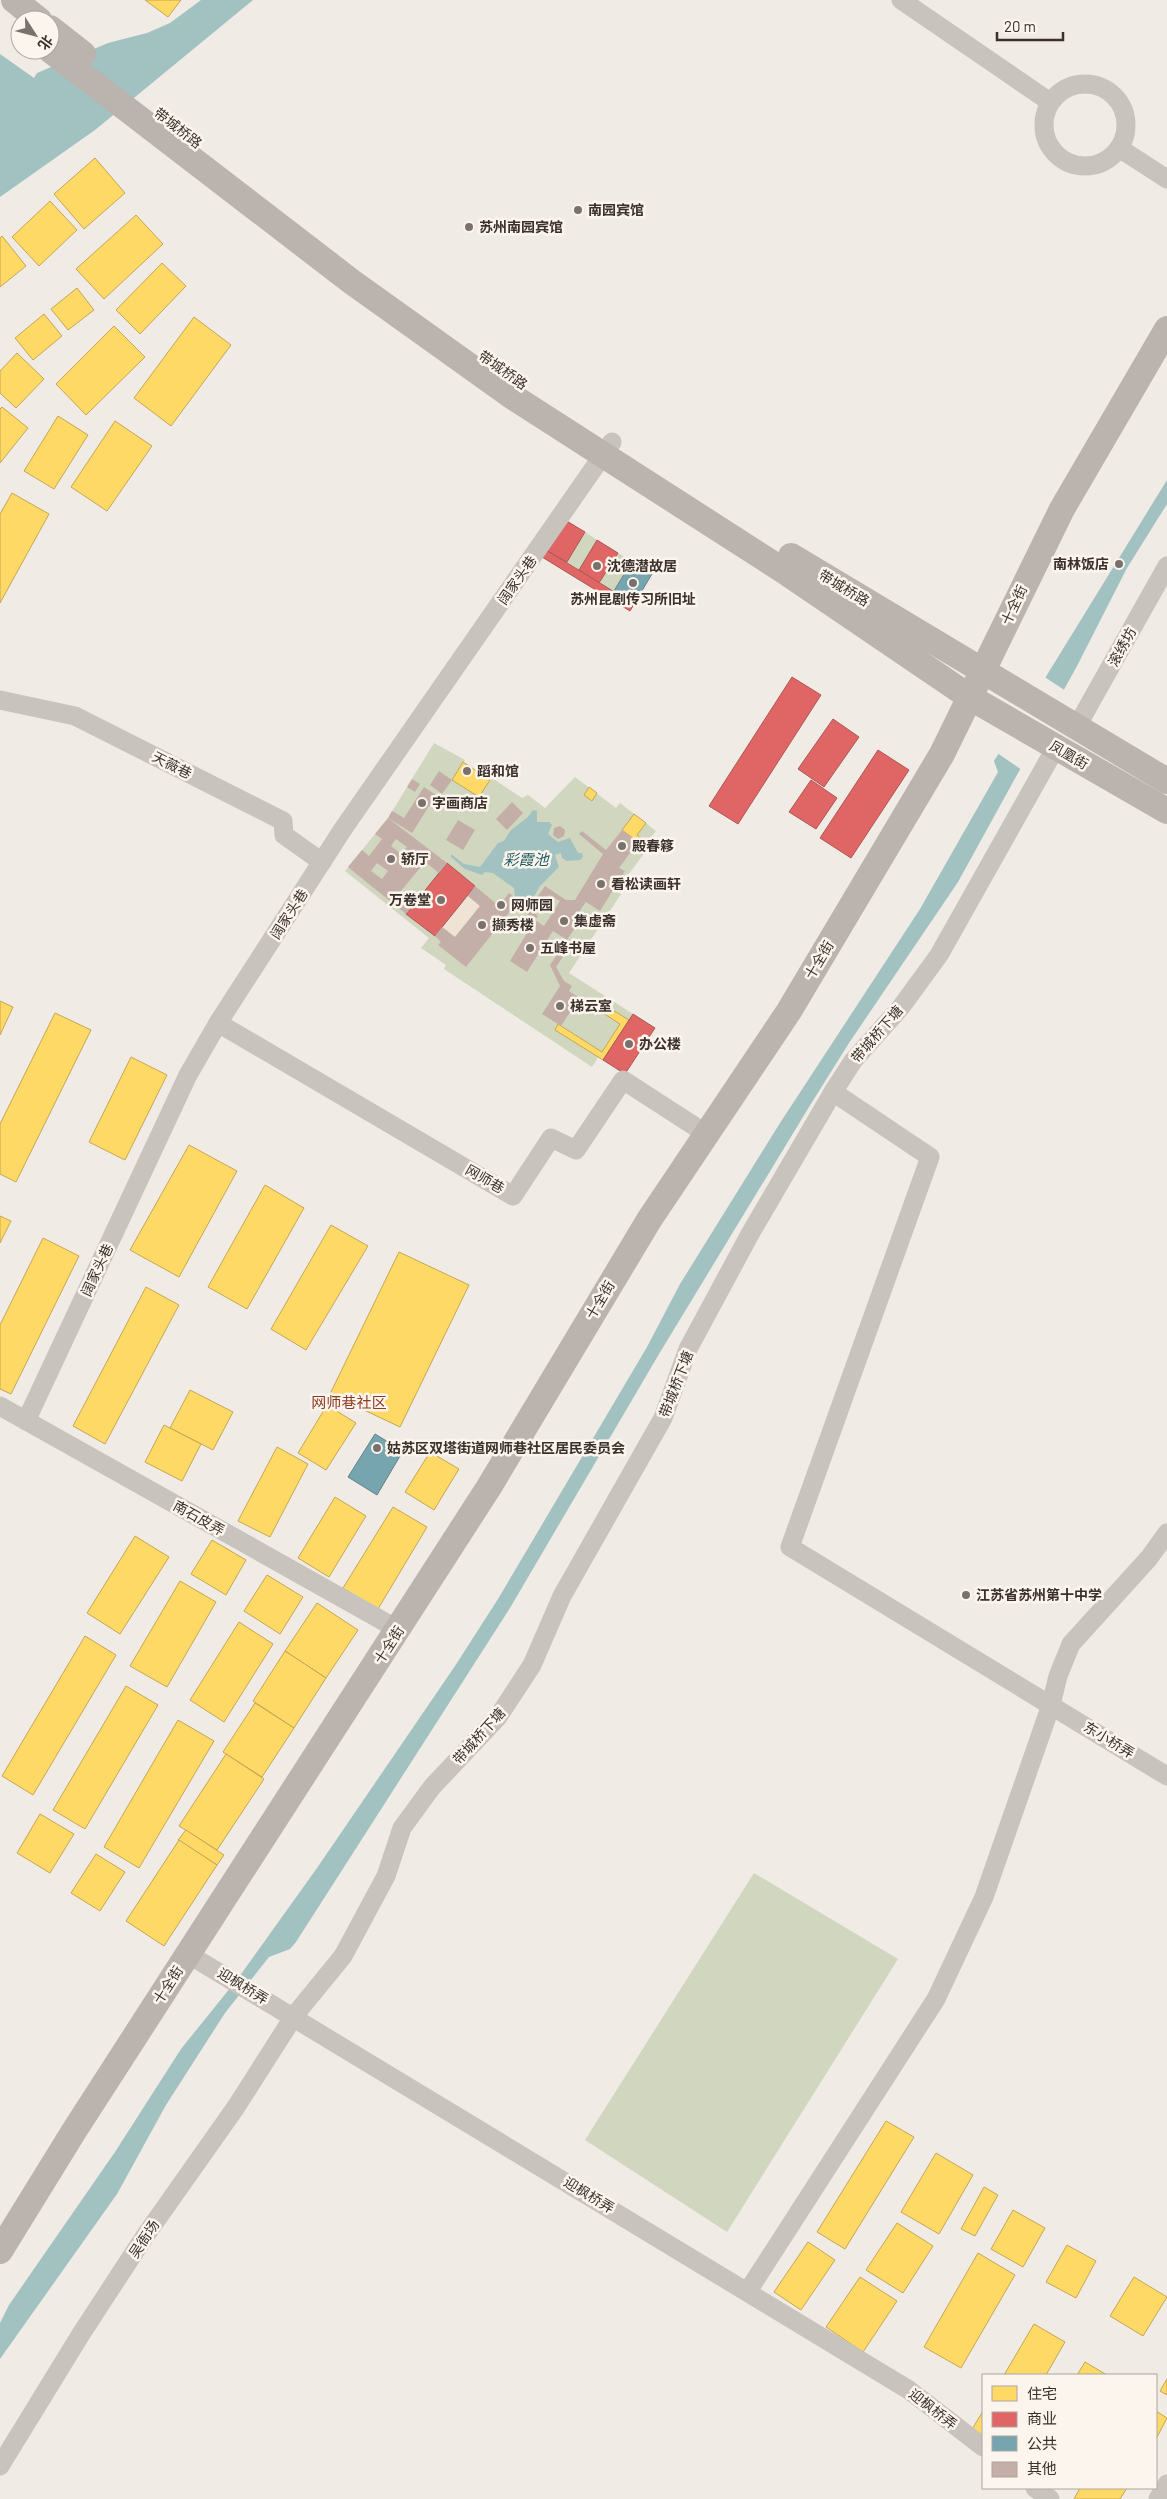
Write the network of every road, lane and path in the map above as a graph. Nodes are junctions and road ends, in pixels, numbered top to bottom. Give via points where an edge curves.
1 (901, 0) edge
2 (60, 37) edge
3 (60, 57) edge
4 (1050, 102) junction
5 (1119, 148) junction
6 (200, 156) junction
7 (1167, 179) edge
8 (1167, 330) edge
9 (608, 449) junction
10 (1167, 566) edge
11 (984, 671) junction
12 (971, 698) junction
13 (0, 700) edge
14 (1076, 728) junction
15 (1056, 747) junction
16 (1167, 781) edge
17 (1167, 811) edge
18 (322, 862) junction
19 (218, 1023) junction
20 (832, 1092) junction
21 (705, 1133) junction
22 (0, 1406) edge
23 (26, 1421) junction
24 (1167, 1533) edge
25 (399, 1630) junction
26 (1051, 1705) junction
27 (1167, 1776) edge
28 (188, 1954) junction
29 (294, 2016) junction
30 (0, 2252) edge
31 (748, 2291) junction
32 (982, 2446) edge
33 (0, 2466) edge
34 (1167, 2484) edge
35 (1037, 2489) edge
36 (1050, 2499) edge
37 (1158, 2499) edge

1 - 4 street
2 - 6 main road, 带城桥路
3 - 6 main road, 带城桥路
4 - 5 street via 1044,117 1044,133 1050,148 1061,159 1076,166 1092,166 1107,160
4 - 5 street via 1062,90 1077,84 1093,84 1108,90 1119,102 1125,117 1125,133
5 - 7 street
6 - 9 main road, 带城桥路
8 - 11 main road, 十全街 via 1062,509
9 - 11 main road, 带城桥路
9 - 12 main road, 带城桥路
9 - 18 street, 阔家头巷
10 - 14 street, 滚绣坊
11 - 12 main road, 十全街
11 - 14 main road, 凤凰街
12 - 15 main road, 凤凰街
12 - 21 main road, 十全街 via 942,754 789,1011
13 - 18 street, 天薇巷 via 75,716 283,822 284,835
14 - 16 main road, 凤凰街
15 - 17 main road, 凤凰街
15 - 20 street, 带城桥下塘 via 939,955 901,1007 853,1061
18 - 19 street, 阔家头巷
19 - 21 street, 网师巷 via 513,1196 551,1138 576,1150 623,1080
19 - 23 street, 阔家头巷 via 188,1076
20 - 26 street, 东小桥弄 via 930,1157 790,1547
20 - 29 street, 带城桥下塘 via 693,1341 663,1418 562,1596 532,1665 498,1717 432,1787 402,1828 386,1876 343,1956
21 - 25 main road, 十全街
22 - 23 street, 南石皮弄
23 - 25 street, 南石皮弄
24 - 26 street via 1149,1558 1071,1644
25 - 28 main road, 十全街
26 - 27 street, 东小桥弄
26 - 31 street via 984,1897 936,1999
28 - 29 street, 迎枫桥弄
28 - 30 main road, 十全街
29 - 31 street, 迎枫桥弄
29 - 33 street, 吴衙场 via 236,2107 97,2309
31 - 32 street, 迎枫桥弄 via 910,2390
34 - 37 street
35 - 36 street

